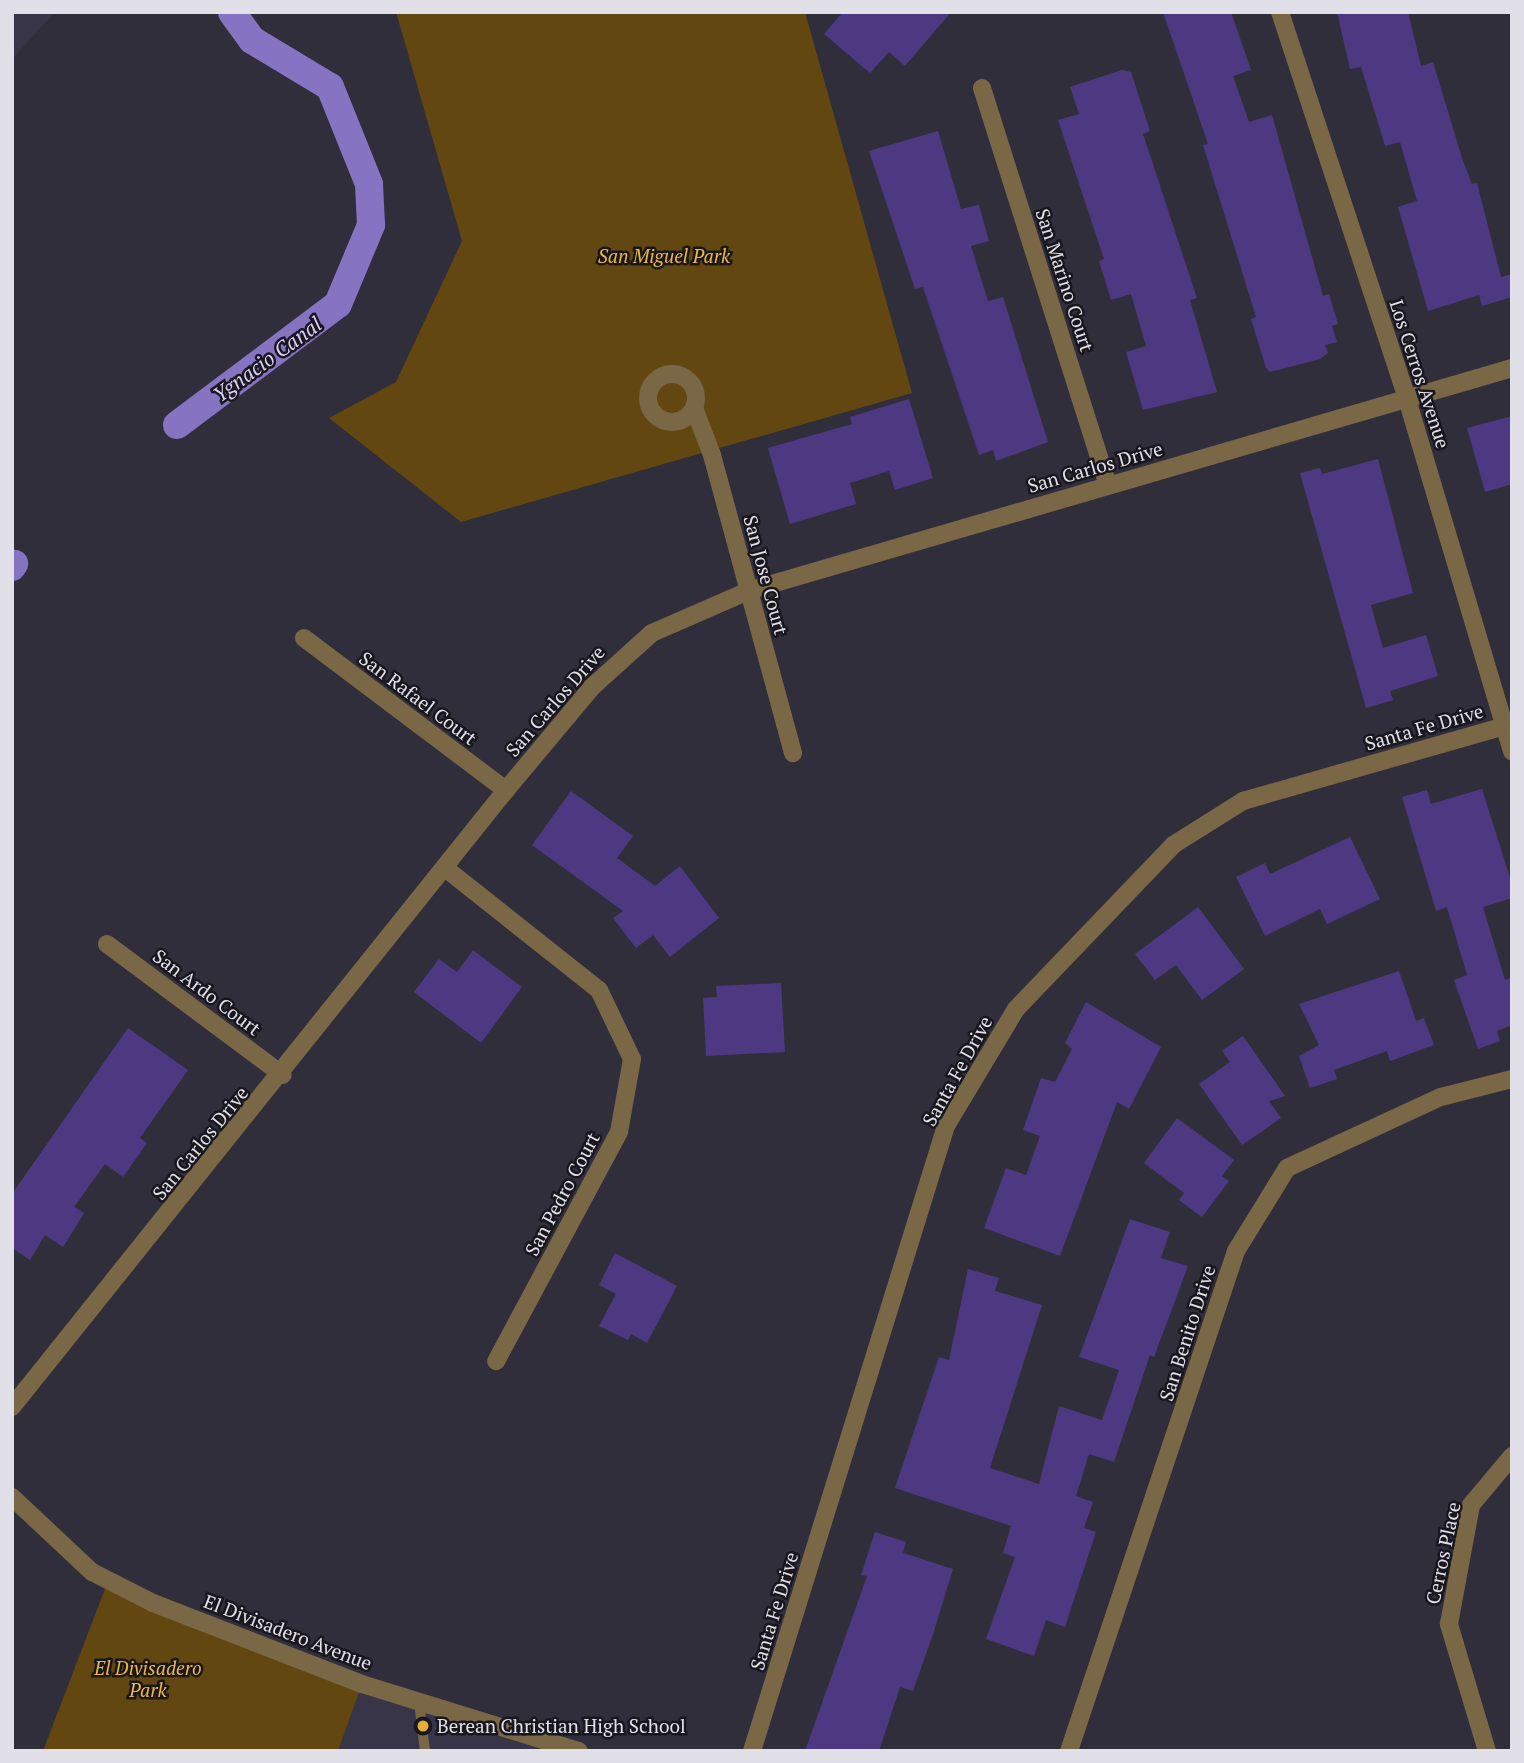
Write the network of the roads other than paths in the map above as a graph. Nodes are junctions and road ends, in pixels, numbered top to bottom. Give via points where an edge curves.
1 (1280, 12) edge
2 (982, 88) dead end
3 (1512, 368) edge
4 (1407, 398) junction
5 (694, 408) dead end
6 (1108, 485) junction
7 (748, 591) junction
8 (304, 638) dead end
9 (1504, 726) junction
10 (1512, 752) edge
11 (793, 753) dead end
12 (506, 790) junction
13 (445, 868) junction
14 (107, 944) dead end
15 (282, 1075) junction
16 (1512, 1079) edge
17 (496, 1361) dead end
18 (12, 1407) edge
19 (1512, 1456) edge
20 (12, 1497) edge
21 (418, 1702) junction
22 (425, 1751) edge
23 (579, 1751) edge
24 (752, 1751) edge
25 (1069, 1751) edge
26 (1487, 1751) edge

1 - 4 street, Los Cerros Avenue
2 - 6 street, San Marino Court
3 - 4 street, San Carlos Drive
4 - 6 street, San Carlos Drive
4 - 9 street, Los Cerros Avenue
5 - 7 street, San Jose Court
6 - 7 street, San Carlos Drive
7 - 11 street, San Jose Court
7 - 12 street, San Carlos Drive via 652,633 620,657
8 - 12 street, San Rafael Court
9 - 10 street, Los Cerros Avenue
9 - 24 street, Santa Fe Drive via 1242,801 1173,845 1016,1009 946,1126
12 - 13 street, San Carlos Drive
13 - 15 street, San Carlos Drive
13 - 17 street, San Pedro Court via 599,990 632,1059 619,1132
14 - 15 street, San Ardo Court
15 - 18 street, San Carlos Drive
16 - 25 street, San Benito Drive via 1441,1097 1287,1168 1236,1251
19 - 26 street, Cerros Place via 1471,1505 1449,1624
20 - 21 street, El Divisadero Avenue via 108,1581 218,1628
21 - 22 lane
21 - 23 street, El Divisadero Avenue

